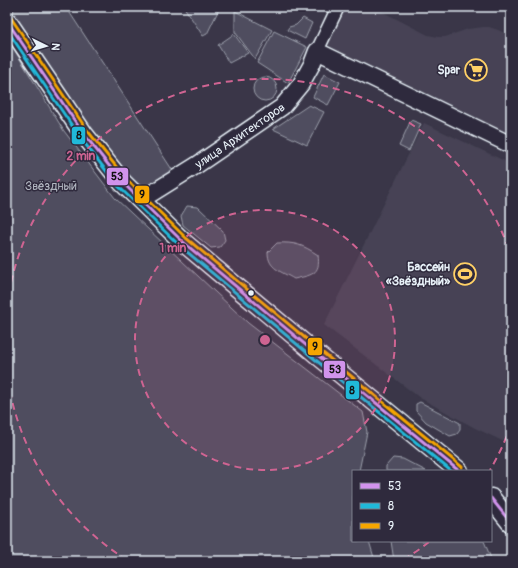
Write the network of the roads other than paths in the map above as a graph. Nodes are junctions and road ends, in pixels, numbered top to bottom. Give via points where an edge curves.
1 (338, 7) edge
2 (7, 20) edge
3 (317, 51) junction
4 (511, 145) edge
5 (141, 200) junction
6 (458, 470) edge
7 (492, 499) edge
8 (511, 522) edge

1 - 3 street, улица Архитекторов
2 - 5 main road via 83,133 122,182
3 - 4 street
3 - 5 street, улица Архитекторов via 301,84 282,106
5 - 6 main road via 183,242
7 - 8 main road

